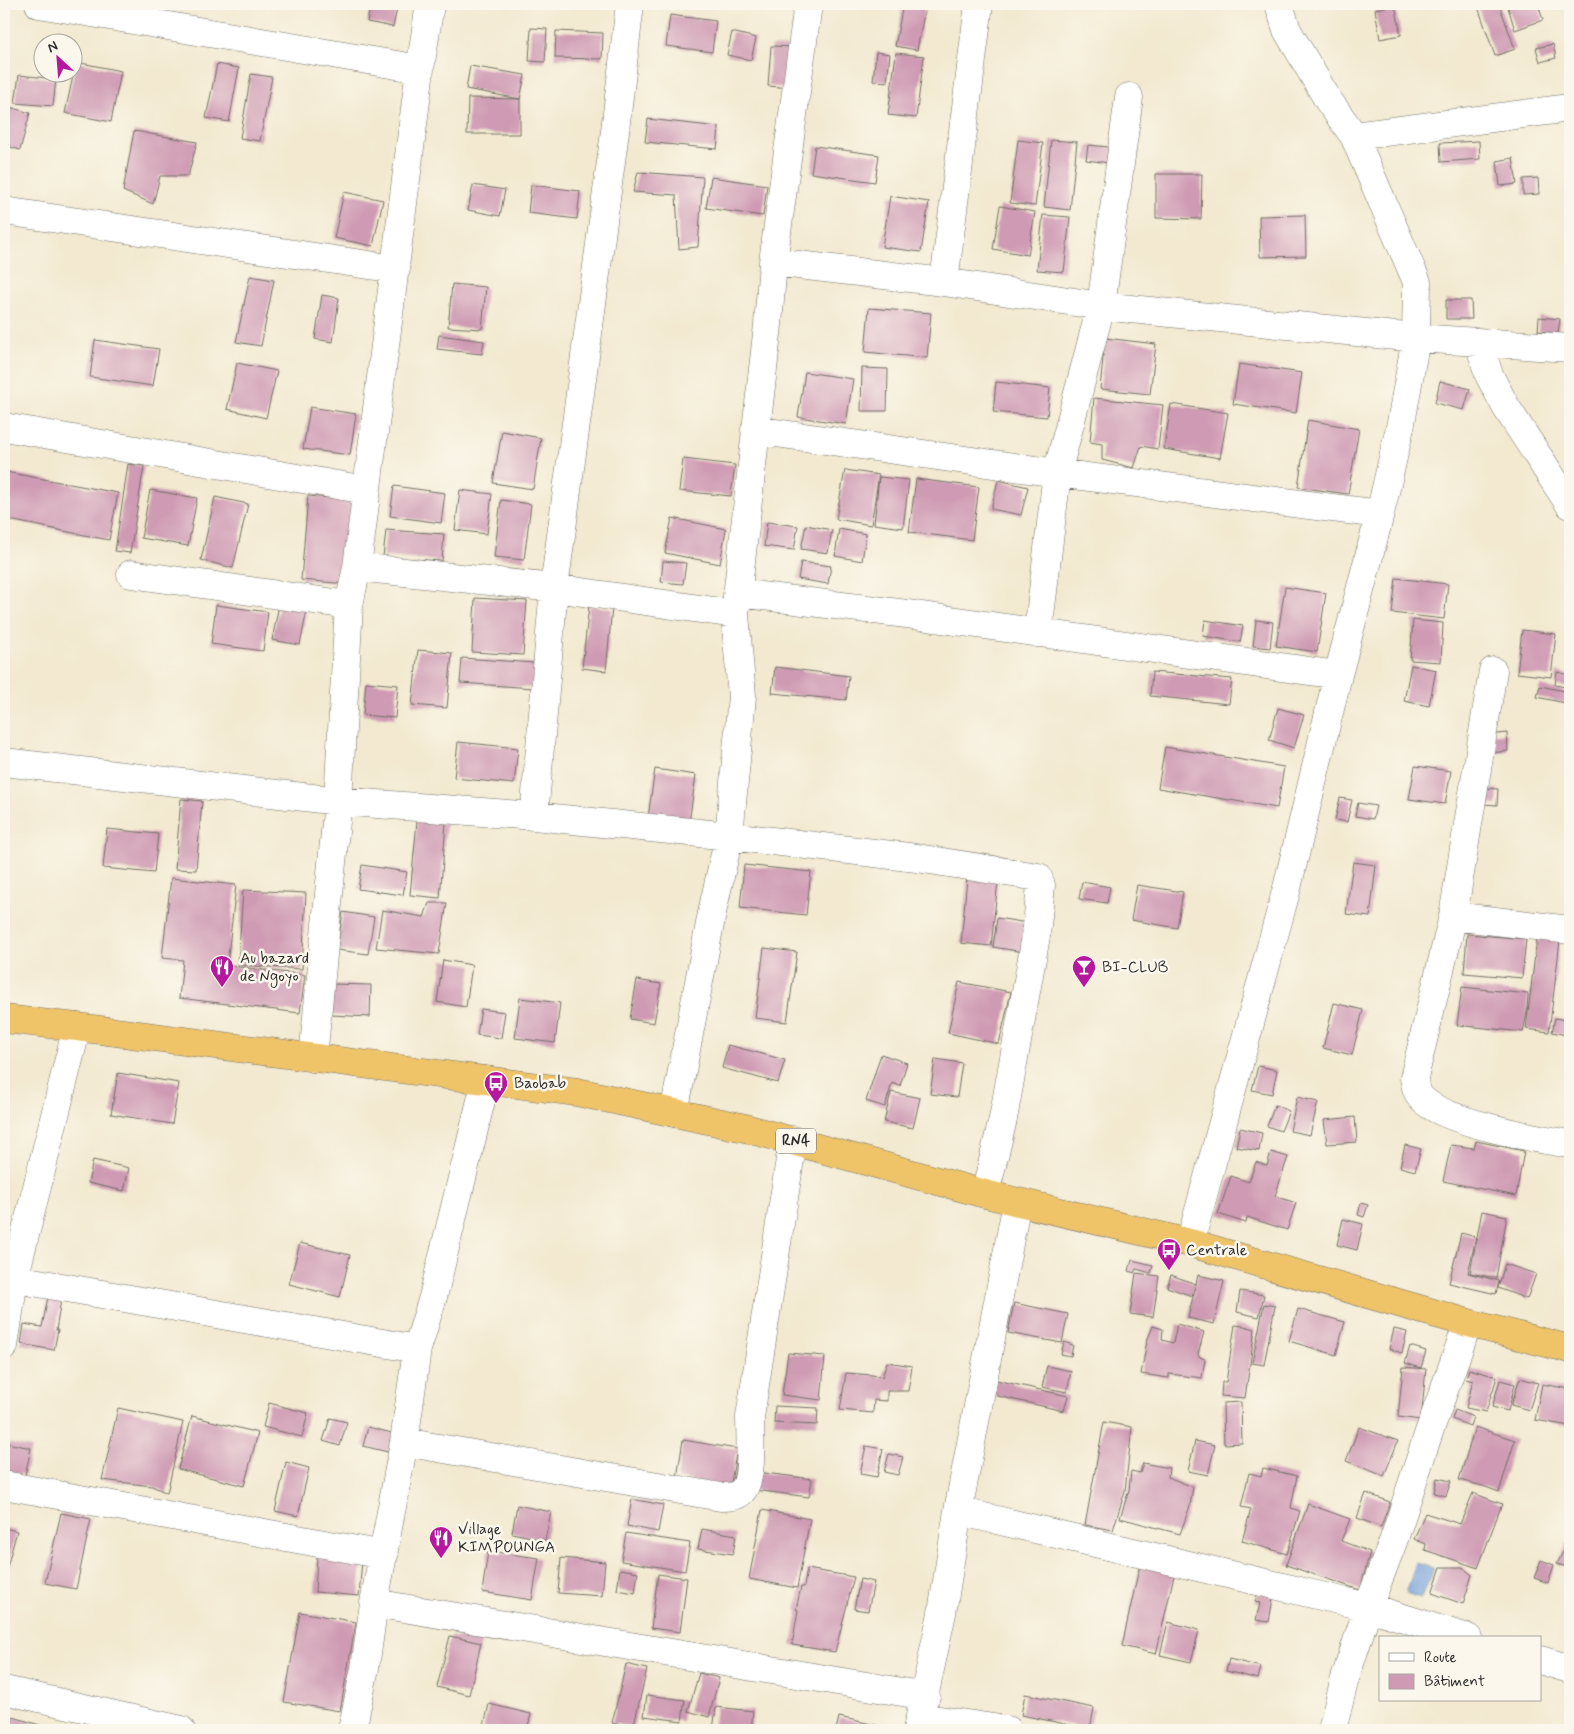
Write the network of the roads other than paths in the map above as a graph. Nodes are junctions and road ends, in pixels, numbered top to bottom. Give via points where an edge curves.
1 (39, 4) edge
2 (430, 4) edge
3 (630, 4) edge
4 (808, 4) edge
5 (980, 4) edge
6 (1279, 4) edge
7 (420, 69) junction
8 (1129, 97) dead end
9 (1570, 108) edge
10 (1354, 136) junction
11 (4, 211) edge
12 (773, 262) junction
13 (396, 269) junction
14 (944, 282) junction
15 (1101, 306) junction
16 (1416, 338) junction
17 (1479, 342) junction
18 (1570, 348) edge
19 (4, 426) edge
20 (755, 430) junction
21 (1057, 473) junction
22 (366, 490) junction
23 (1570, 505) edge
24 (1380, 514) junction
25 (357, 567) junction
26 (131, 574) dead end
27 (554, 588) junction
28 (737, 604) junction
29 (349, 605) junction
30 (1038, 633) junction
31 (1493, 671) dead end
32 (1338, 675) junction
33 (4, 762) edge
34 (338, 801) junction
35 (534, 816) junction
36 (729, 836) junction
37 (1453, 916) junction
38 (1570, 930) edge
39 (4, 1019) edge
40 (77, 1027) junction
41 (313, 1058) junction
42 (486, 1080) junction
43 (674, 1113) junction
44 (793, 1140) junction
45 (1570, 1144) edge
46 (985, 1194) junction
47 (1017, 1202) junction
48 (1190, 1243) junction
49 (9, 1278) edge
50 (1468, 1323) junction
51 (4, 1346) edge
52 (417, 1349) junction
53 (1570, 1349) edge
54 (404, 1442) junction
55 (4, 1485) edge
56 (958, 1511) junction
57 (384, 1554) junction
58 (374, 1603) junction
59 (1368, 1607) junction
60 (1462, 1636) edge
61 (1542, 1661) edge
62 (1570, 1669) edge
63 (4, 1690) edge
64 (921, 1714) edge
65 (180, 1730) edge
66 (352, 1730) edge
67 (1008, 1730) edge
68 (1332, 1730) edge

1 - 7 street
2 - 7 street
3 - 27 street
4 - 12 street
5 - 14 street
6 - 10 street via 1288,30 1328,100
7 - 13 street
8 - 15 street
9 - 10 street
10 - 16 street via 1417,282
11 - 13 street
12 - 14 street
12 - 20 street
13 - 22 street
14 - 15 street
15 - 16 street
15 - 21 street
16 - 17 street
16 - 24 street
17 - 18 street
17 - 23 street via 1489,375 1506,407
19 - 22 street
20 - 21 street
20 - 28 street
21 - 24 street
21 - 30 street
22 - 25 street
24 - 32 street
25 - 27 street
25 - 29 street
26 - 29 street
27 - 28 street
27 - 35 street
28 - 30 street
28 - 36 street via 742,696
29 - 34 street
30 - 32 street
31 - 37 street
32 - 48 street via 1287,888
33 - 34 street
34 - 35 street
34 - 41 street
35 - 36 street
36 - 43 street
36 - 46 street via 917,858 1038,877 1041,885 1036,936 1003,1119
37 - 38 street
37 - 45 street via 1414,1078 1416,1089 1422,1099 1454,1117 1536,1139
39 - 40 highway, RN4
40 - 41 highway, RN4
40 - 49 street
41 - 42 highway, RN4
42 - 43 highway, RN4 via 577,1092
42 - 52 street via 433,1297
43 - 44 highway, RN4
44 - 46 highway, RN4
44 - 54 street via 750,1417 751,1448 746,1484 741,1493 721,1497
46 - 47 highway, RN4
47 - 48 highway, RN4
47 - 56 street
48 - 50 highway, RN4
49 - 51 street
49 - 52 street
50 - 53 highway, RN4
50 - 59 street
52 - 54 street
54 - 57 street
55 - 57 street
56 - 59 street
56 - 64 street via 942,1613
57 - 58 street
58 - 64 street
58 - 66 street
59 - 60 street
59 - 68 street
61 - 62 street
63 - 65 street
64 - 67 street

